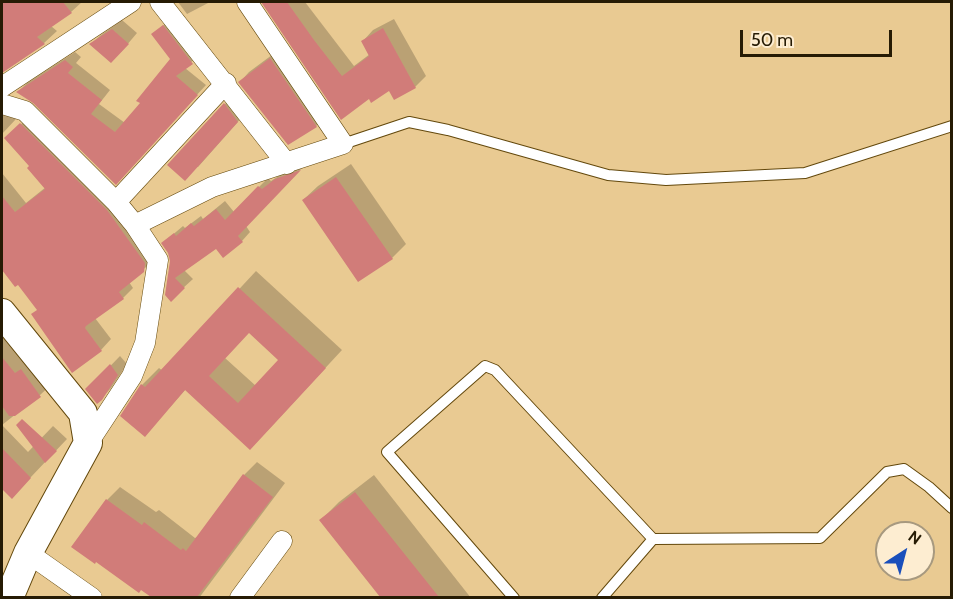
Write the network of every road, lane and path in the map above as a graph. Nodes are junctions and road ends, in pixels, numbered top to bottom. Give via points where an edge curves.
1 (131, 2) edge
2 (160, 2) edge
3 (247, 2) edge
4 (226, 83) junction
5 (2, 87) edge
6 (2, 104) edge
7 (951, 126) edge
8 (343, 144) junction
9 (287, 164) junction
10 (116, 202) junction
11 (135, 225) junction
12 (2, 313) edge
13 (88, 443) junction
14 (951, 508) edge
15 (653, 539) junction
16 (282, 541) dead end
17 (28, 553) junction
18 (9, 597) edge
19 (92, 597) edge
20 (240, 597) edge
21 (514, 597) edge
22 (602, 597) edge

1 - 5 street
2 - 4 street
3 - 8 street
4 - 9 street
4 - 10 street
6 - 10 street via 25,111
7 - 8 lane via 805,173 666,180 608,175 409,122
8 - 9 street
9 - 11 street via 212,187
10 - 11 street
11 - 13 street via 158,260 145,343 132,376
12 - 13 main road via 83,413
13 - 17 main road
14 - 15 lane via 904,469 887,472 820,538
15 - 21 lane via 495,370 485,366 387,452
15 - 22 lane
16 - 20 street
17 - 18 main road
17 - 19 street

